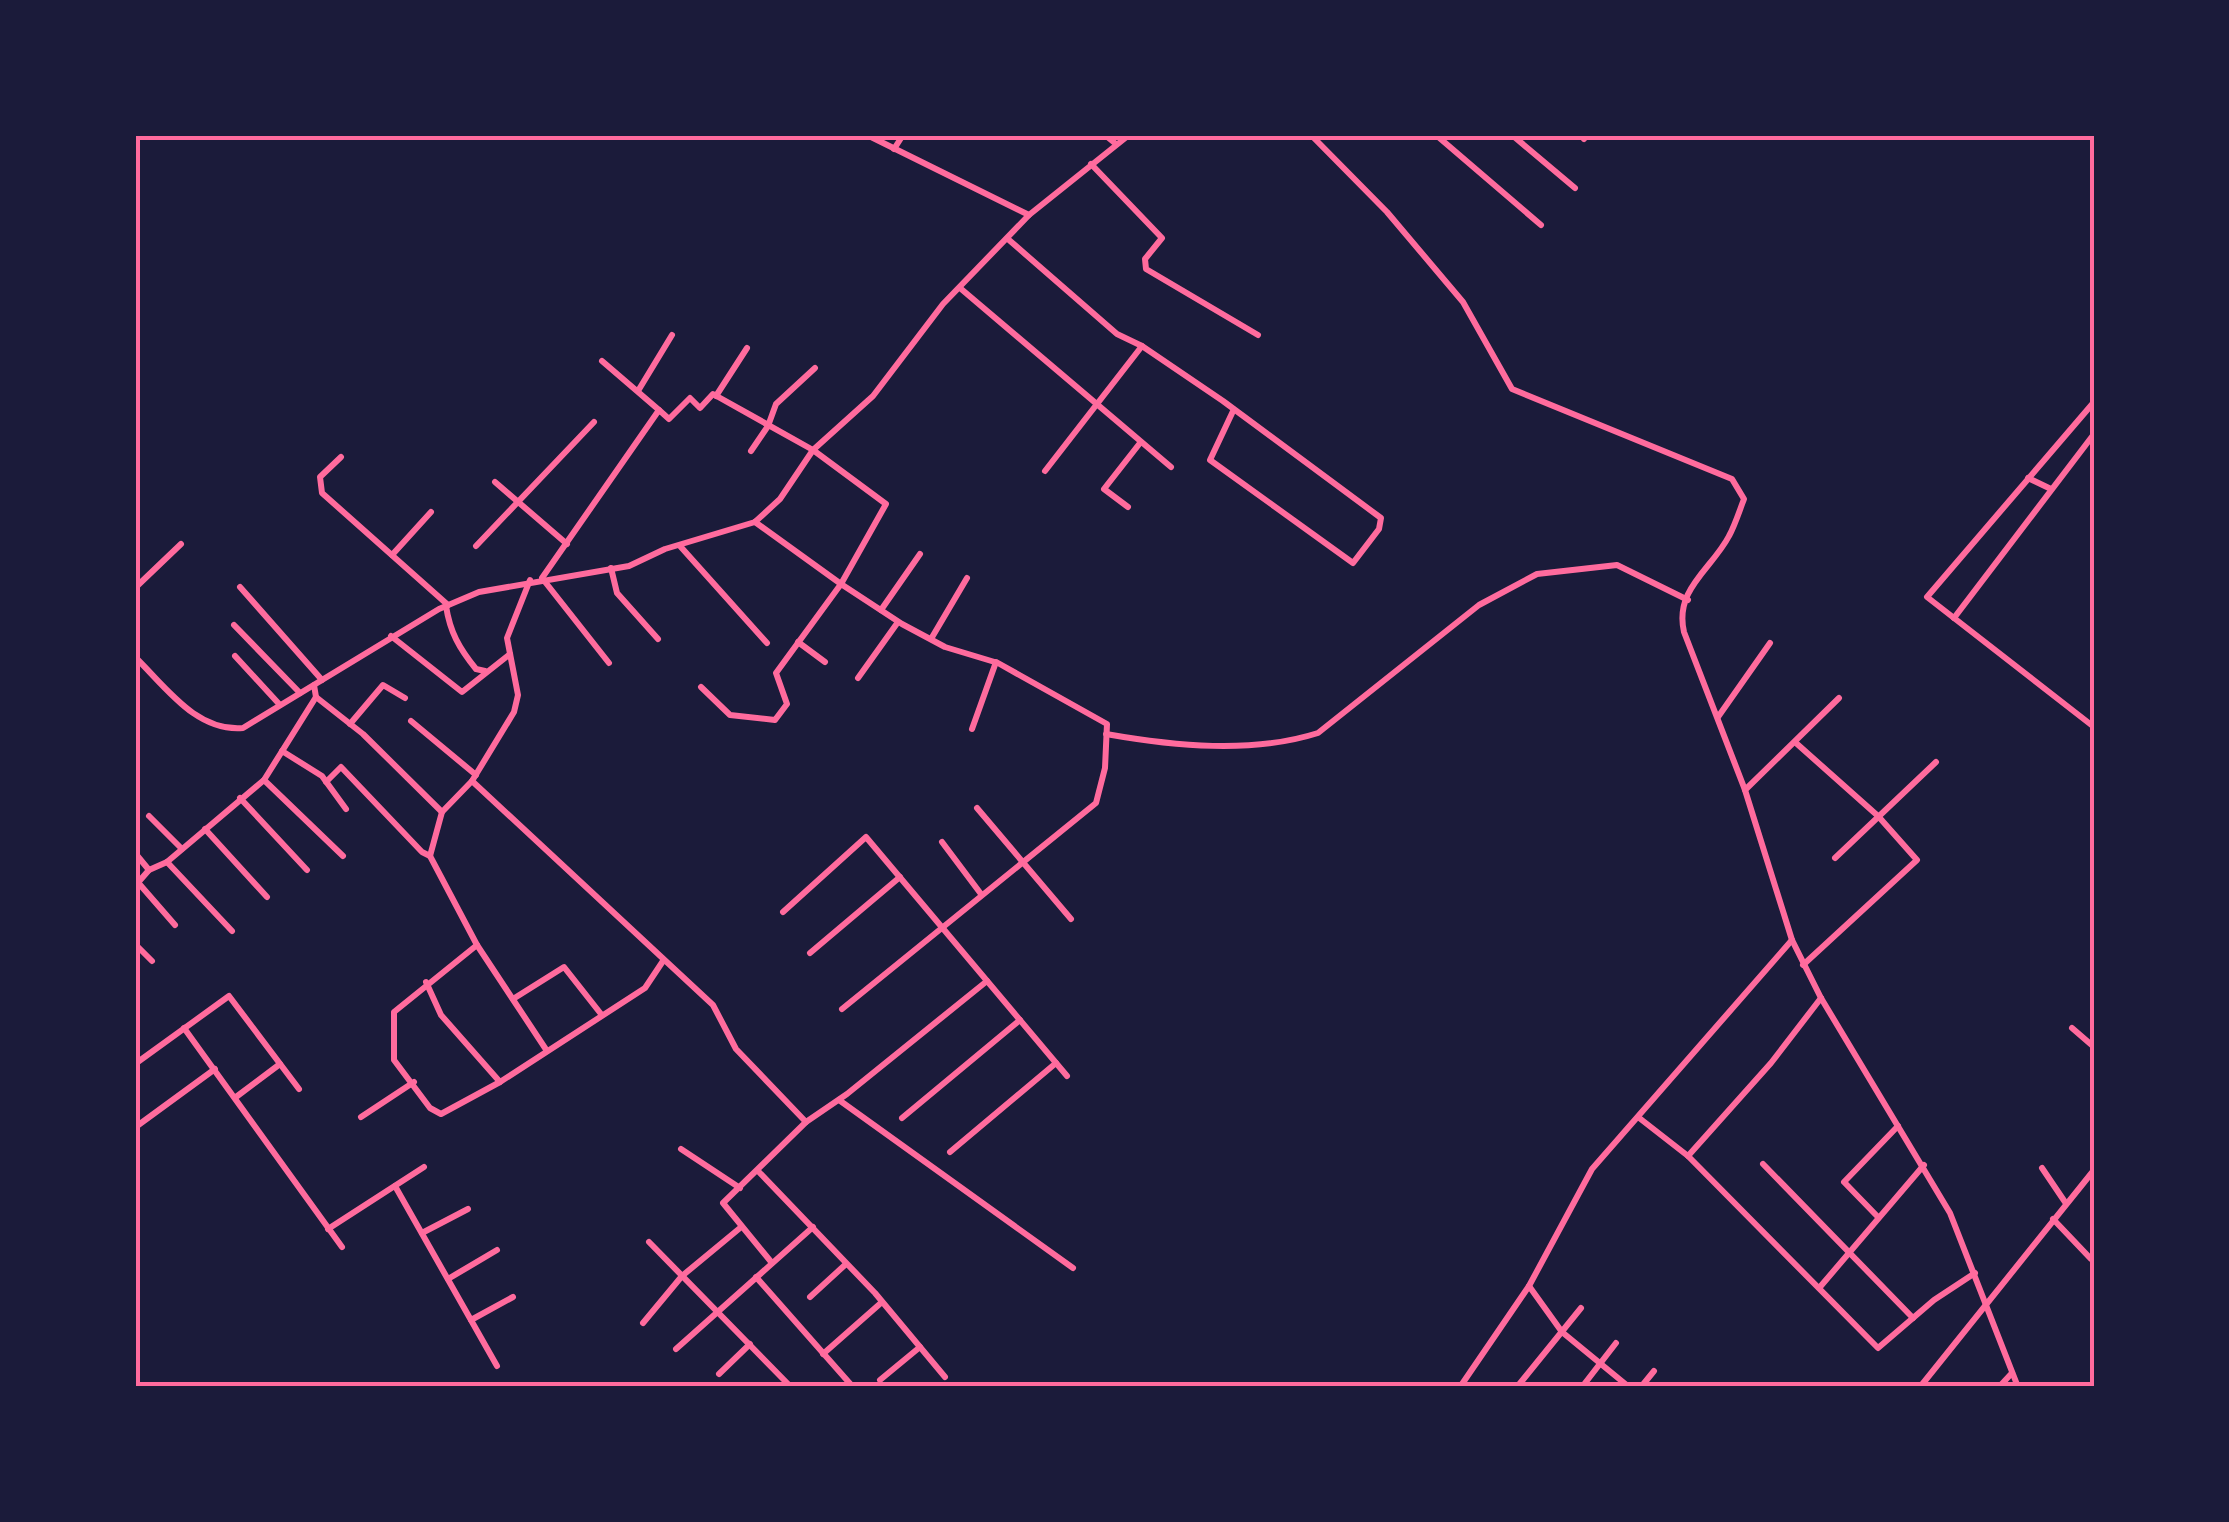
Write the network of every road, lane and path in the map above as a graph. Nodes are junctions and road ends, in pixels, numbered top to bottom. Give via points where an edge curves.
1 (867, 135) edge
2 (904, 135) edge
3 (1105, 135) edge
4 (1130, 135) edge
5 (1312, 135) edge
6 (1436, 135) edge
7 (1512, 135) edge
8 (1116, 144) junction
9 (894, 148) junction
10 (1090, 164) junction
11 (1575, 188) dead end
12 (1030, 215) junction
13 (1540, 225) dead end
14 (1009, 240) junction
15 (960, 288) junction
16 (672, 335) dead end
17 (1258, 335) dead end
18 (1142, 346) junction
19 (747, 348) dead end
20 (602, 360) dead end
21 (815, 368) dead end
22 (638, 391) junction
23 (716, 396) junction
24 (2094, 402) edge
25 (1097, 406) junction
26 (1234, 409) junction
27 (658, 410) junction
28 (594, 422) dead end
29 (768, 426) junction
30 (2094, 434) edge
31 (1140, 444) junction
32 (813, 450) junction
33 (750, 451) dead end
34 (341, 457) dead end
35 (1171, 466) dead end
36 (1045, 471) dead end
37 (2028, 478) junction
38 (495, 482) dead end
39 (2052, 489) junction
40 (518, 499) junction
41 (1128, 507) dead end
42 (431, 512) dead end
43 (756, 522) junction
44 (181, 544) dead end
45 (567, 544) junction
46 (476, 546) dead end
47 (680, 546) junction
48 (392, 554) junction
49 (920, 554) dead end
50 (611, 568) junction
51 (542, 578) junction
52 (967, 578) dead end
53 (530, 580) junction
54 (841, 584) junction
55 (240, 587) dead end
56 (135, 588) edge
57 (1688, 600) junction
58 (446, 605) junction
59 (881, 610) junction
60 (1954, 618) junction
61 (898, 622) junction
62 (234, 625) dead end
63 (391, 636) junction
64 (658, 639) dead end
65 (931, 639) junction
66 (798, 642) junction
67 (768, 643) dead end
68 (1770, 643) dead end
69 (510, 654) junction
70 (235, 656) dead end
71 (135, 657) edge
72 (825, 662) dead end
73 (996, 662) junction
74 (609, 664) dead end
75 (485, 670) junction
76 (858, 678) dead end
77 (318, 682) junction
78 (700, 687) dead end
79 (300, 693) junction
80 (316, 698) junction
81 (405, 698) dead end
82 (1839, 698) dead end
83 (280, 704) junction
84 (1718, 718) junction
85 (410, 721) dead end
86 (350, 724) junction
87 (2094, 727) edge
88 (972, 729) dead end
89 (1106, 734) junction
90 (1796, 742) junction
91 (282, 751) junction
92 (1936, 762) dead end
93 (474, 778) junction
94 (264, 780) junction
95 (326, 782) junction
96 (1745, 790) junction
97 (240, 798) junction
98 (977, 808) dead end
99 (346, 809) dead end
100 (442, 812) junction
101 (148, 816) dead end
102 (1878, 816) junction
103 (205, 829) junction
104 (942, 842) dead end
105 (182, 849) junction
106 (135, 853) edge
107 (343, 856) dead end
108 (430, 856) junction
109 (1835, 858) dead end
110 (1023, 861) junction
111 (167, 862) junction
112 (149, 870) junction
113 (307, 870) dead end
114 (900, 877) junction
115 (136, 883) edge
116 (981, 894) junction
117 (268, 897) dead end
118 (782, 912) dead end
119 (1070, 919) dead end
120 (175, 925) dead end
121 (941, 926) junction
122 (232, 931) dead end
123 (1792, 940) junction
124 (135, 944) edge
125 (478, 945) junction
126 (810, 953) dead end
127 (152, 960) dead end
128 (663, 961) junction
129 (1803, 964) junction
130 (987, 981) junction
131 (426, 982) junction
132 (1820, 998) junction
133 (513, 999) junction
134 (842, 1009) dead end
135 (601, 1014) junction
136 (1020, 1020) junction
137 (184, 1028) junction
138 (2072, 1028) dead end
139 (2094, 1047) edge
140 (547, 1050) junction
141 (1056, 1063) junction
142 (135, 1064) edge
143 (280, 1064) junction
144 (215, 1069) junction
145 (1067, 1076) dead end
146 (414, 1082) junction
147 (500, 1082) junction
148 (299, 1089) dead end
149 (236, 1097) junction
150 (838, 1100) junction
151 (362, 1117) dead end
152 (1638, 1117) junction
153 (902, 1118) dead end
154 (806, 1122) junction
155 (137, 1126) edge
156 (1898, 1126) junction
157 (681, 1149) dead end
158 (950, 1152) dead end
159 (1688, 1156) junction
160 (1762, 1164) dead end
161 (1924, 1164) junction
162 (424, 1167) dead end
163 (2042, 1168) dead end
164 (2094, 1170) edge
165 (758, 1171) junction
166 (396, 1186) junction
167 (740, 1188) junction
168 (2065, 1202) junction
169 (468, 1209) dead end
170 (1877, 1216) junction
171 (2052, 1218) junction
172 (813, 1226) junction
173 (740, 1228) junction
174 (328, 1229) junction
175 (422, 1233) junction
176 (649, 1242) dead end
177 (342, 1247) dead end
178 (497, 1250) dead end
179 (1850, 1251) junction
180 (2092, 1258) dead end
181 (772, 1262) junction
182 (846, 1264) junction
183 (1073, 1268) dead end
184 (1975, 1273) junction
185 (682, 1276) junction
186 (448, 1278) junction
187 (756, 1278) junction
188 (1529, 1286) junction
189 (1820, 1287) junction
190 (513, 1296) dead end
191 (810, 1296) dead end
192 (882, 1302) junction
193 (1986, 1307) junction
194 (1581, 1308) dead end
195 (718, 1311) junction
196 (1912, 1318) junction
197 (471, 1320) junction
198 (643, 1323) dead end
199 (1562, 1332) junction
200 (1616, 1343) dead end
201 (750, 1344) junction
202 (920, 1347) junction
203 (676, 1349) dead end
204 (824, 1354) junction
205 (1600, 1364) junction
206 (497, 1366) dead end
207 (1654, 1370) dead end
208 (2012, 1373) junction
209 (718, 1374) dead end
210 (945, 1377) dead end
211 (880, 1380) dead end
212 (788, 1384) dead end
213 (853, 1387) edge
214 (1460, 1387) edge
215 (1517, 1387) edge
216 (1582, 1387) edge
217 (1629, 1387) edge
218 (1641, 1387) edge
219 (1920, 1387) edge
220 (1999, 1387) edge
221 (2018, 1387) edge

1 - 9 street
2 - 9 street
3 - 8 street
4 - 8 street
5 - 57 street via 1463,302 1512,389 1732,479 1744,500 1728,540 1694,576
6 - 13 street
7 - 11 street
8 - 10 street
9 - 12 street
10 - 12 street
10 - 17 street via 1162,238 1145,259 1146,269
12 - 14 street
14 - 15 street
14 - 18 street via 1116,334
15 - 25 street
15 - 32 street via 865,405
16 - 22 street
18 - 25 street
18 - 26 street
19 - 23 street
20 - 22 street
21 - 29 street via 776,404
22 - 27 street
23 - 27 street via 700,408 690,398 668,419
23 - 29 street
24 - 37 street
25 - 31 street
25 - 36 street
26 - 26 street via 1381,518 1353,563 1210,460
27 - 45 street
28 - 40 street
29 - 32 street
29 - 33 street
30 - 39 street
31 - 35 street
31 - 41 street via 1104,490
32 - 43 street
32 - 54 street via 886,504
34 - 48 street via 320,478 322,493
37 - 39 street
37 - 60 street via 1927,597
38 - 40 street
39 - 60 street
40 - 45 street
40 - 46 street
42 - 48 street
43 - 47 street
43 - 54 street
44 - 56 street
45 - 51 street
47 - 50 street
47 - 67 street
48 - 58 street
49 - 59 street
50 - 51 street
50 - 64 street via 618,593
51 - 53 street
51 - 74 street
52 - 65 street
53 - 58 street
53 - 69 street via 506,638
54 - 59 street
54 - 66 street
55 - 77 street
57 - 84 street via 1684,632
57 - 89 street via 1617,565 1537,574 1479,606 1318,733 1287,743 1164,745
58 - 63 street
58 - 75 street via 456,642 476,669
59 - 61 street
60 - 87 street
61 - 65 street
61 - 76 street
62 - 79 street
63 - 75 street via 462,692
63 - 77 street
65 - 73 street
66 - 72 street
66 - 78 street via 776,672 786,704 774,720 730,715
68 - 84 street
69 - 75 street
69 - 93 street via 518,695 514,712
70 - 83 street
71 - 83 street via 202,722 220,730 242,728
73 - 88 street
73 - 89 street via 1107,724
77 - 79 street
77 - 80 street
79 - 83 street
80 - 86 street
80 - 91 street
81 - 86 street via 383,686
82 - 90 street
84 - 96 street
85 - 93 street
86 - 100 street
89 - 110 street via 1096,803
90 - 96 street
90 - 102 street
91 - 94 street
91 - 95 street
92 - 102 street
93 - 100 street
93 - 128 street
94 - 97 street
94 - 107 street
95 - 99 street
95 - 108 street via 340,767
96 - 123 street
97 - 103 street
97 - 113 street
98 - 110 street
100 - 108 street
101 - 105 street
102 - 109 street
102 - 129 street via 1917,860
103 - 105 street
103 - 117 street
104 - 116 street
105 - 111 street
106 - 112 street
108 - 125 street
110 - 116 street
110 - 119 street
111 - 112 street
111 - 122 street
112 - 115 street
114 - 118 street via 866,837
114 - 121 street
114 - 126 street
115 - 120 street
116 - 121 street
121 - 130 street
121 - 134 street
123 - 129 street
123 - 152 street
124 - 127 street
125 - 131 street
125 - 133 street
128 - 135 street via 645,988
128 - 154 street via 713,1005 736,1049
129 - 132 street
130 - 136 street
130 - 150 street
131 - 146 street via 394,1012 394,1060
131 - 147 street via 441,1015
132 - 156 street
132 - 159 street
133 - 135 street via 564,967
133 - 140 street
135 - 140 street
136 - 141 street
136 - 153 street
137 - 142 street
137 - 143 street via 229,996
137 - 144 street
138 - 139 street
140 - 147 street
141 - 145 street
141 - 158 street
143 - 148 street
143 - 149 street
144 - 149 street
144 - 155 street
146 - 147 street via 441,1114
146 - 151 street
149 - 174 street
150 - 154 street
150 - 183 street
152 - 159 street
152 - 188 street via 1592,1169
154 - 165 street
156 - 161 street
156 - 170 street via 1844,1182
157 - 167 street
159 - 189 street
160 - 179 street
161 - 170 street
161 - 184 street
162 - 166 street
163 - 168 street
164 - 168 street
165 - 167 street
165 - 172 street
166 - 174 street
166 - 175 street
167 - 173 street via 723,1203
168 - 171 street
169 - 175 street
170 - 179 street
171 - 180 street
171 - 193 street
172 - 181 street
172 - 182 street
173 - 181 street
173 - 185 street
174 - 177 street
175 - 186 street
176 - 185 street
178 - 186 street
179 - 189 street
179 - 196 street
181 - 187 street
182 - 191 street
182 - 192 street
184 - 193 street
184 - 196 street
185 - 195 street
185 - 198 street
186 - 197 street
187 - 195 street
187 - 204 street
188 - 199 street
188 - 214 street
189 - 196 street via 1878,1348
190 - 197 street
192 - 202 street
192 - 204 street
193 - 208 street
193 - 219 street
194 - 199 street
195 - 201 street
195 - 203 street
197 - 206 street
199 - 205 street
199 - 215 street
200 - 205 street
201 - 209 street
201 - 212 street
202 - 210 street
202 - 211 street
204 - 213 street
205 - 216 street
205 - 217 street
207 - 218 street
208 - 220 street
208 - 221 street

